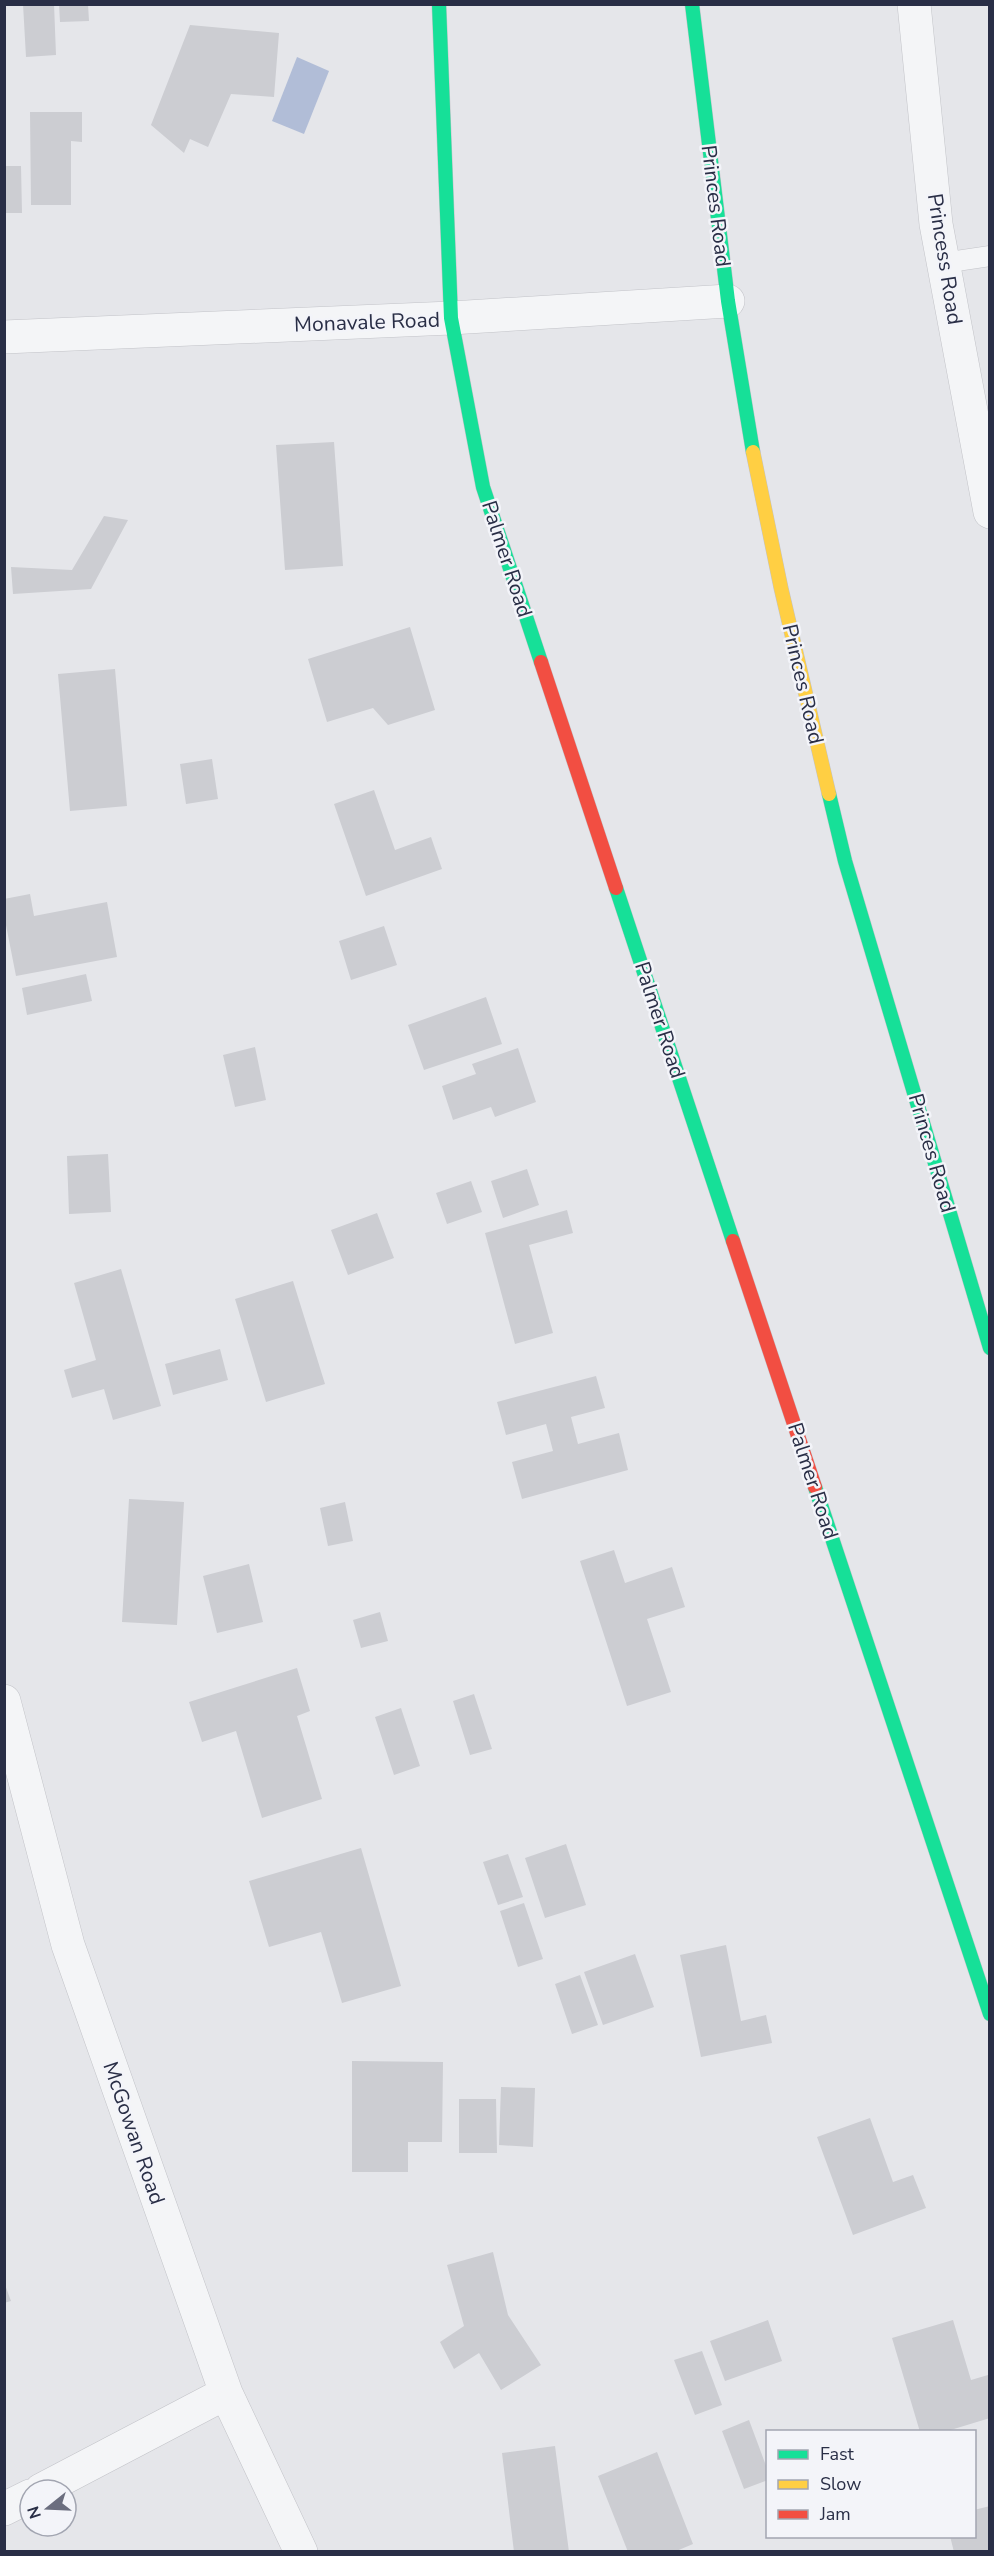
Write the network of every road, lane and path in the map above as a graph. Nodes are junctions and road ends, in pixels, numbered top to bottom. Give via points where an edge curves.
1 (440, 4) edge
2 (692, 4) edge
3 (914, 4) edge
4 (990, 256) edge
5 (944, 262) junction
6 (728, 301) junction
7 (450, 318) junction
8 (4, 337) edge
9 (990, 512) edge
10 (990, 1348) edge
11 (4, 1701) edge
12 (990, 2014) edge
13 (226, 2393) junction
14 (64, 2478) edge
15 (18, 2502) edge
16 (4, 2509) edge
17 (302, 2552) edge

1 - 7 street, Palmer Road
2 - 6 street, Princes Road
3 - 5 street, Princess Road via 936,224
4 - 5 lane
5 - 9 street, Princess Road
6 - 7 street, Monavale Road
6 - 10 street, Princes Road via 781,588 845,861
7 - 8 street, Monavale Road
7 - 12 street, Palmer Road via 483,487
11 - 13 street, McGowan Road via 68,1945
13 - 14 street
13 - 17 street, McGowan Road
15 - 16 street

